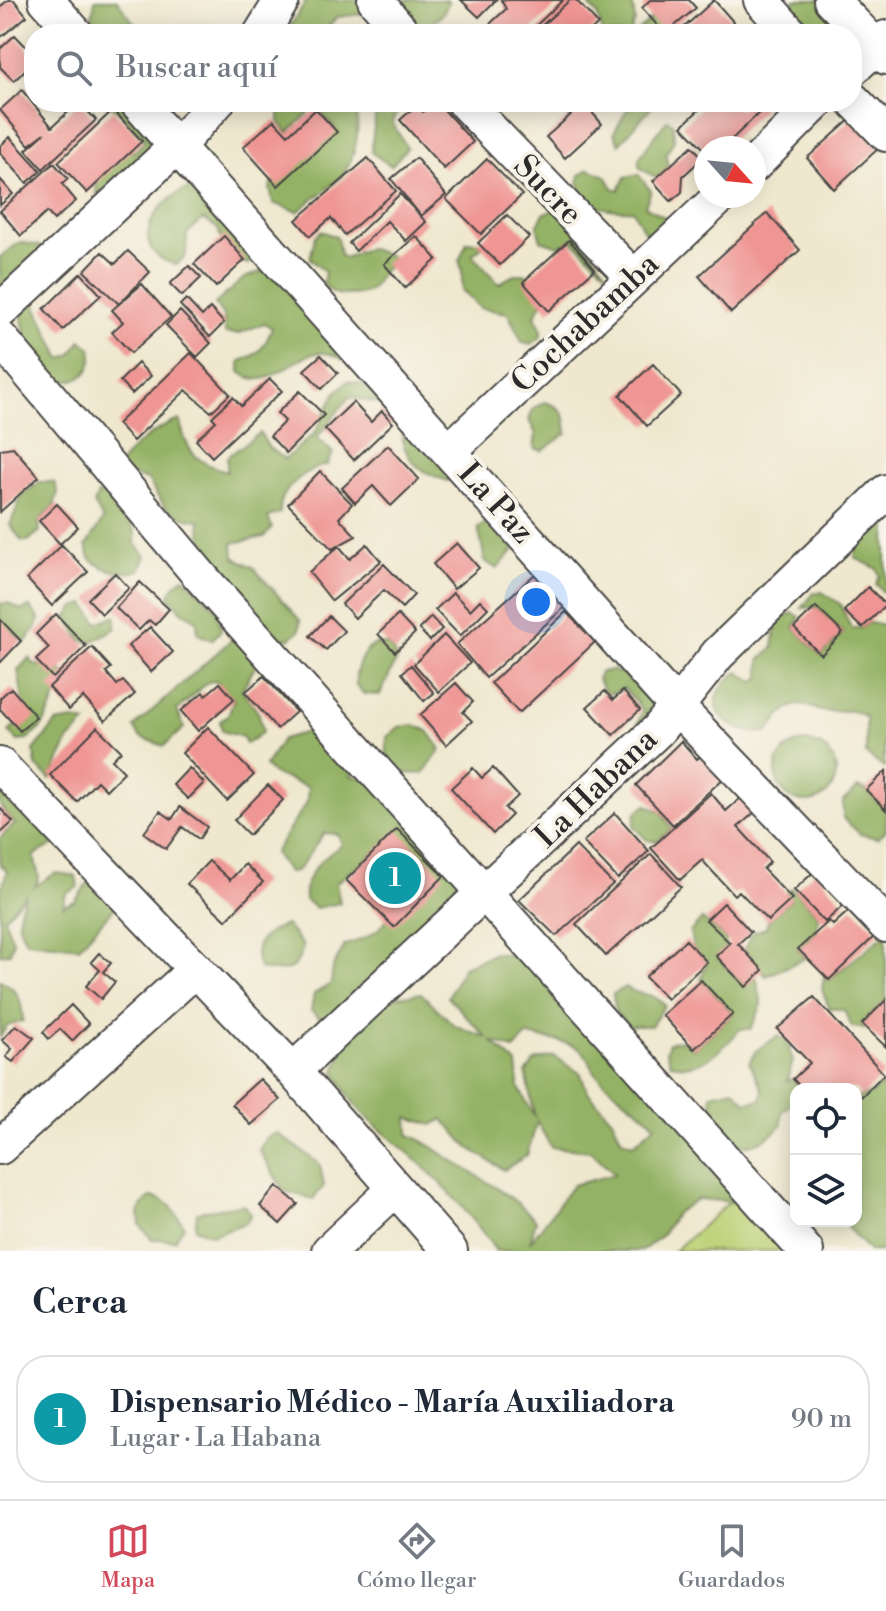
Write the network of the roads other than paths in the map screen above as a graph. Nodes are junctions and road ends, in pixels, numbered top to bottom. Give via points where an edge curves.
1 (46, 0) edge
2 (282, 0) edge
3 (375, 0) edge
4 (761, 0) edge
5 (831, 0) edge
6 (67, 24) edge
7 (267, 24) edge
8 (395, 24) edge
9 (782, 24) edge
10 (851, 24) edge
11 (862, 37) edge
12 (875, 53) edge
13 (862, 109) edge
14 (146, 112) edge
15 (208, 112) edge
16 (474, 112) edge
17 (807, 112) edge
18 (886, 134) edge
19 (177, 146) junction
20 (766, 153) edge
21 (708, 208) edge
22 (633, 277) junction
23 (0, 311) edge
24 (0, 338) edge
25 (449, 451) junction
26 (886, 492) edge
27 (676, 706) junction
28 (0, 765) edge
29 (486, 894) junction
30 (886, 925) edge
31 (196, 969) junction
32 (293, 1071) junction
33 (0, 1147) edge
34 (394, 1190) junction
35 (329, 1251) edge
36 (450, 1251) edge
37 (806, 1251) edge

1 - 6 street
2 - 7 street
3 - 8 street
4 - 9 street
5 - 10 street
11 - 12 street
13 - 18 street
14 - 19 street, La Paz
15 - 19 street
16 - 22 street, Sucre
17 - 20 street
19 - 23 street
19 - 25 street, La Paz
21 - 22 street, Cochabamba
22 - 25 street, Cochabamba
24 - 29 street via 201,577
25 - 27 street, La Paz
26 - 27 street, La Habana via 718,654
27 - 29 street, La Habana via 658,730
27 - 30 street, La Paz
28 - 31 street
29 - 32 street, La Habana
29 - 37 street
31 - 32 street
31 - 33 street
32 - 34 street
34 - 35 street
34 - 36 street

